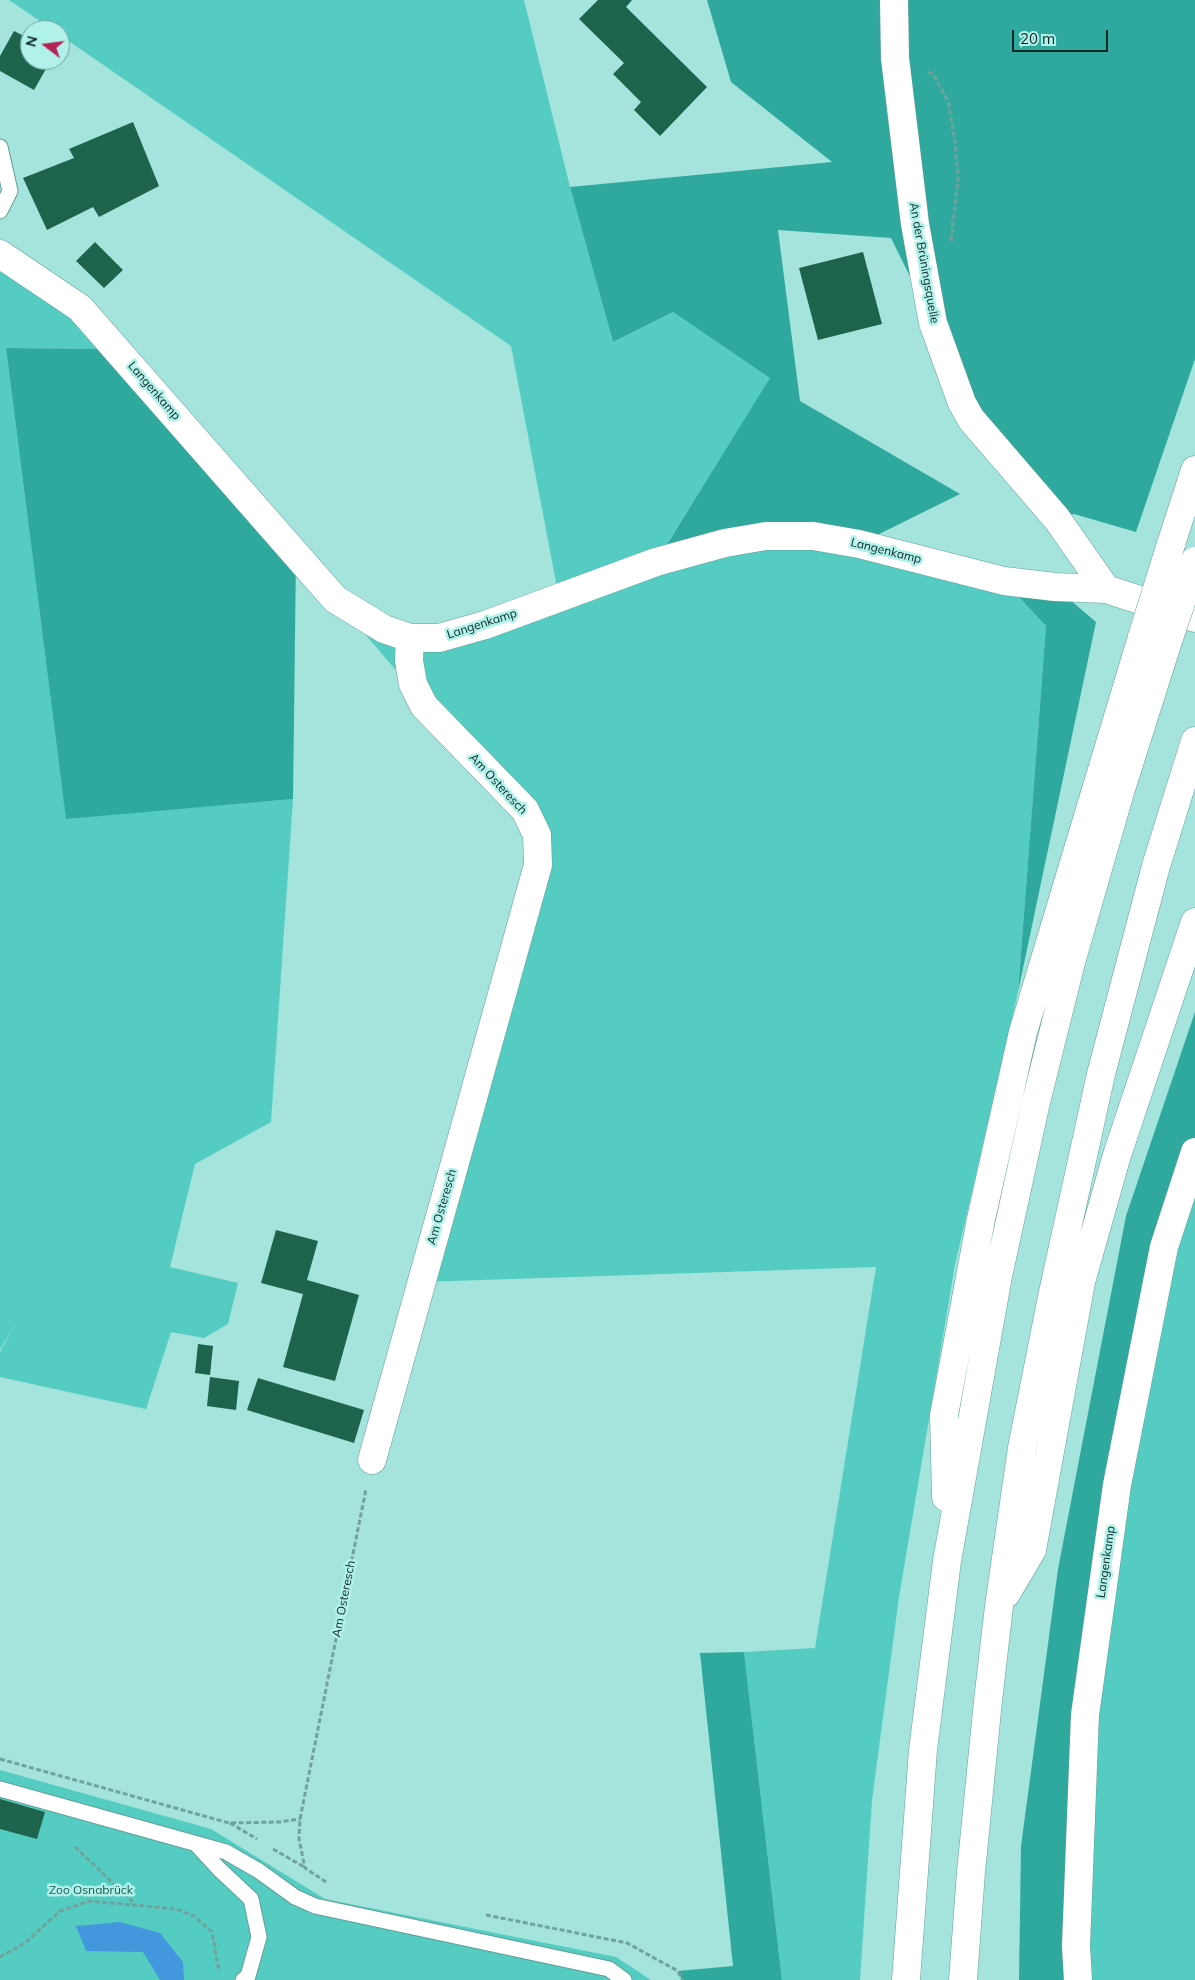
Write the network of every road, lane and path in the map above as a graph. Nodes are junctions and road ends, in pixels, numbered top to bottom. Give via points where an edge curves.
1 (894, 0) edge
2 (895, 58) junction
3 (0, 147) edge
4 (0, 211) edge
5 (949, 248) dead end
6 (0, 254) edge
7 (1195, 470) edge
8 (1195, 561) edge
9 (1106, 589) junction
10 (1195, 618) edge
11 (410, 638) junction
12 (1155, 640) junction
13 (1195, 741) edge
14 (1195, 922) edge
15 (1195, 1152) edge
16 (372, 1460) joint
17 (999, 1606) junction
18 (0, 1759) edge
19 (0, 1789) edge
20 (300, 1819) junction
21 (196, 1844) junction
22 (75, 1847) dead end
23 (330, 1885) dead end
24 (136, 1906) junction
25 (483, 1915) dead end
26 (0, 1957) edge
27 (220, 1980) edge
28 (243, 1980) edge
29 (624, 1980) edge
30 (682, 1980) edge
31 (906, 1980) edge
32 (964, 1980) edge
33 (1078, 1980) edge

1 - 2 main road, An der Brüningsquelle
2 - 5 path via 933,74 948,101 958,179
2 - 9 main road, An der Brüningsquelle via 915,224 933,323 962,403 971,419 1057,519
3 - 4 lane via 10,191
6 - 11 main road, Langenkamp via 80,308 334,599 384,629
7 - 12 main road, bridge via 1171,544
8 - 12 main road, bridge
9 - 10 main road
9 - 11 main road, Langenkamp via 1004,581 859,544 813,536 766,536 725,543 656,562 485,625 439,638
11 - 16 main road, Am Osteresch via 413,684 424,706 525,810 538,835 538,865
12 - 31 main road via 1120,792 1036,1102 998,1276 947,1561 923,1750
13 - 17 main road via 1156,866 1101,1074 1024,1439
14 - 17 main road via 1117,1155 1081,1282 1032,1550
15 - 33 main road, Langenkamp via 1164,1247 1114,1504 1085,1715 1076,1946
16 - 20 path, Am Osteresch
17 - 32 main road via 972,1863
18 - 20 path via 229,1823
19 - 21 lane
20 - 23 path, Am Osteresch via 299,1839 305,1868
21 - 28 lane via 251,1899 259,1937 248,1976
21 - 29 lane via 226,1852 259,1870 295,1897 315,1906 609,1969
22 - 24 path
24 - 26 path via 90,1901 60,1911 25,1943
24 - 27 path via 176,1909 194,1916 212,1932
25 - 30 path via 627,1943 678,1971

